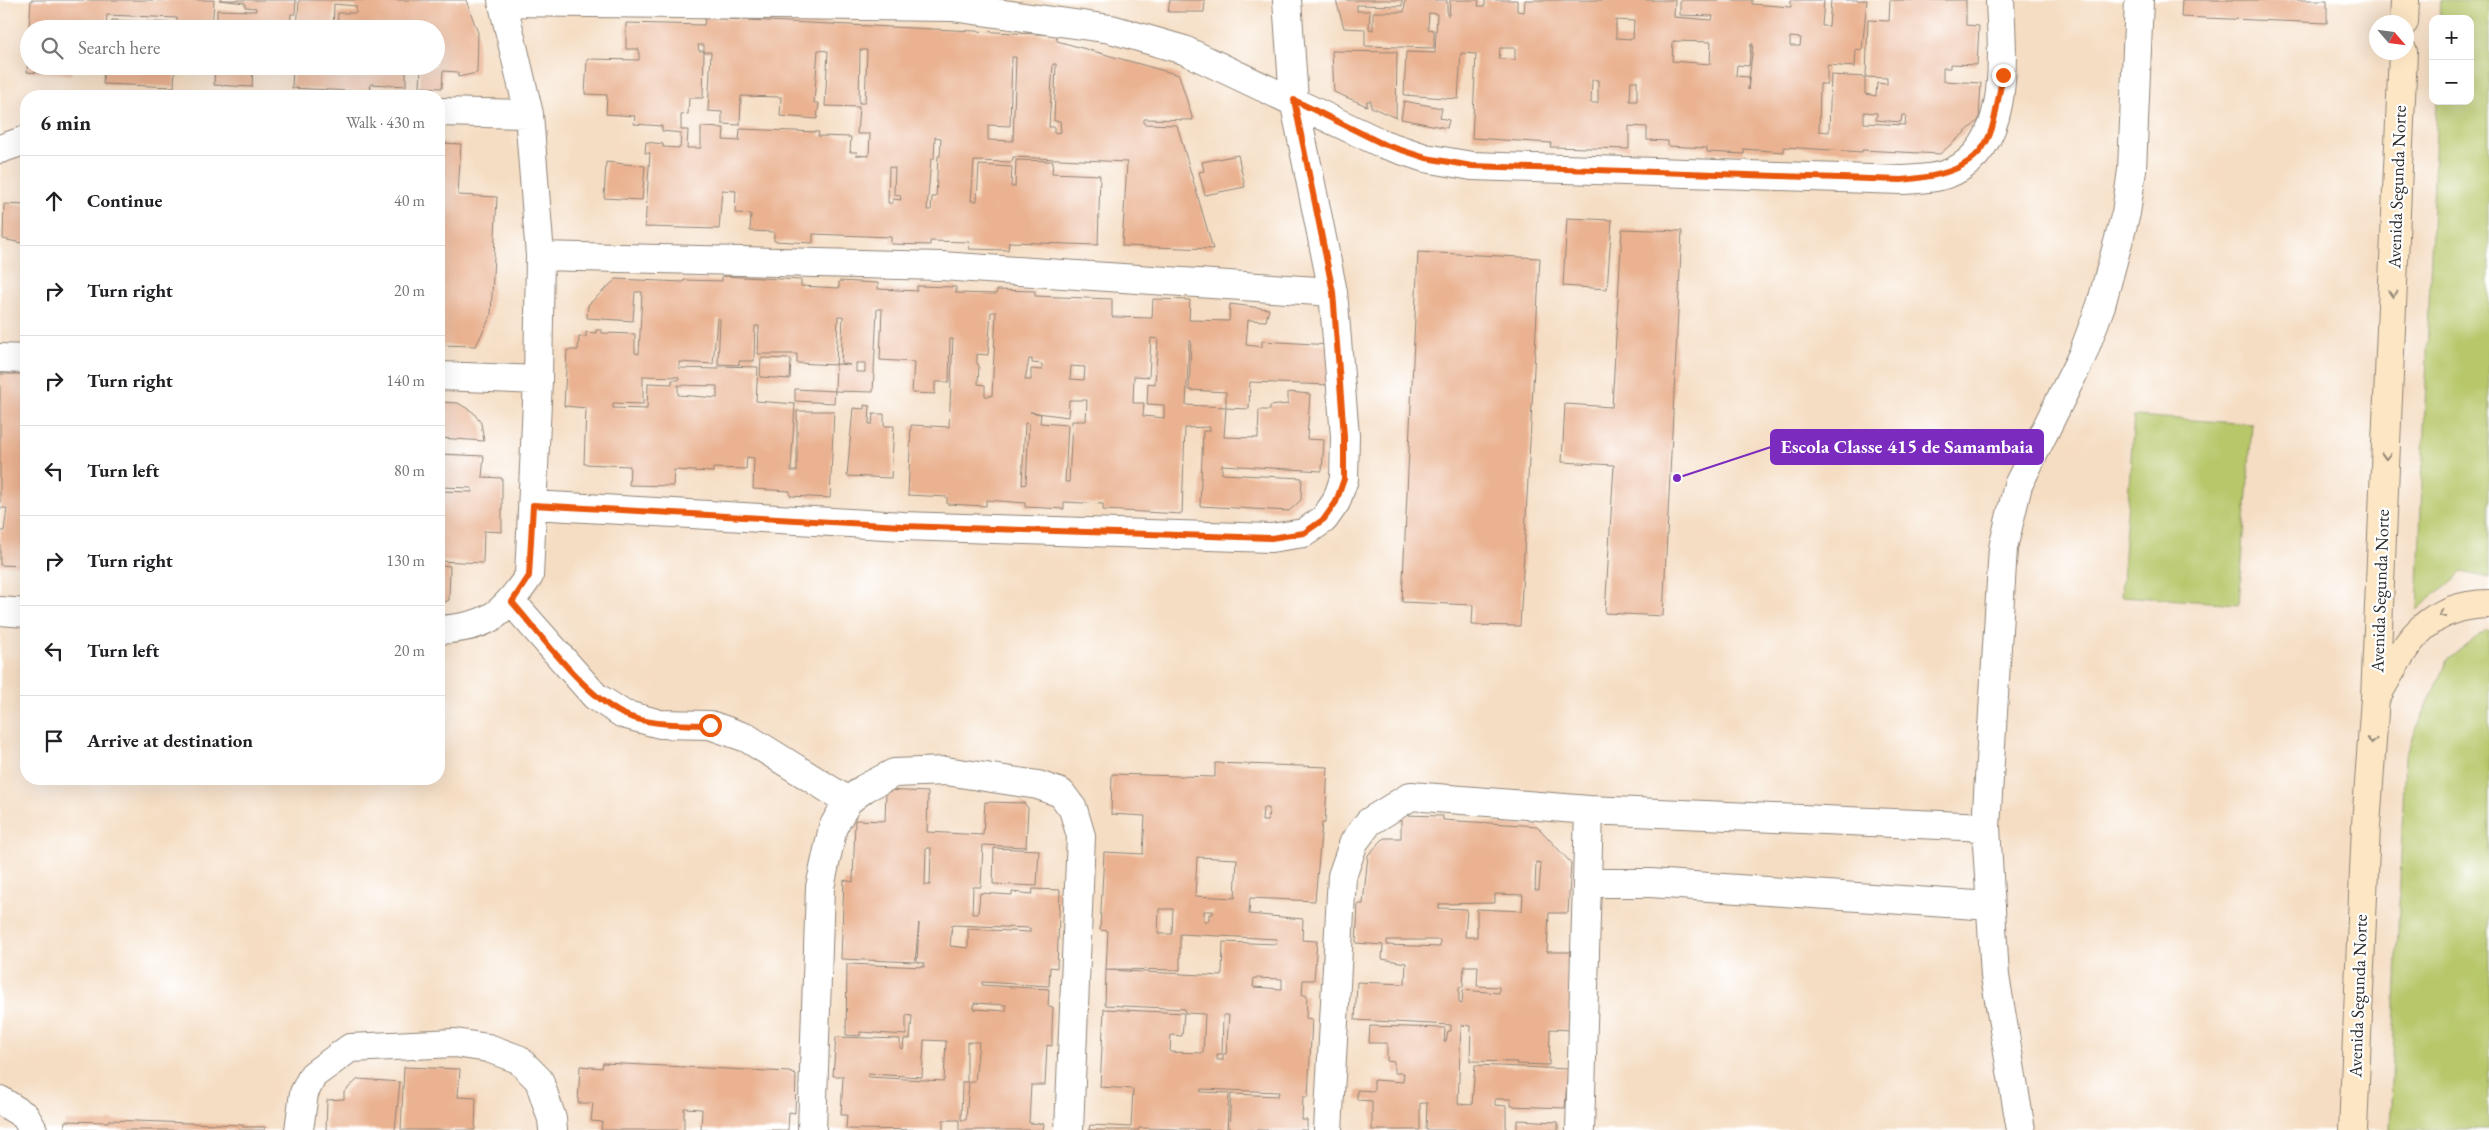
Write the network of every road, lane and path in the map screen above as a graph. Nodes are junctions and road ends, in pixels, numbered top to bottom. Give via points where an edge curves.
1 (1287, 0) edge
2 (2000, 0) edge
3 (2139, 0) edge
4 (2405, 0) edge
5 (502, 1) edge
6 (2404, 15) edge
7 (2403, 60) edge
8 (1294, 100) junction
9 (445, 112) edge
10 (529, 114) junction
11 (20, 142) edge
12 (0, 149) edge
13 (540, 256) junction
14 (1333, 292) junction
15 (0, 358) edge
16 (20, 359) edge
17 (445, 376) edge
18 (538, 380) junction
19 (533, 505) junction
20 (512, 602) junction
21 (2489, 604) edge
22 (0, 611) edge
23 (20, 613) edge
24 (445, 630) edge
25 (2375, 698) junction
26 (848, 801) junction
27 (1589, 810) junction
28 (1986, 827) junction
29 (1587, 883) junction
30 (1991, 906) junction
31 (0, 1100) edge
32 (33, 1130) edge
33 (299, 1130) edge
34 (553, 1130) edge
35 (812, 1130) edge
36 (1069, 1130) edge
37 (1328, 1130) edge
38 (1580, 1130) edge
39 (2021, 1130) edge
40 (2352, 1130) edge

1 - 8 street
2 - 8 street via 2003,75 1992,130 1976,156 1954,171 1930,178 1901,180 1472,166 1426,158 1383,144
3 - 28 street via 2132,170 2126,213 2095,322 2082,356 2018,485 2002,548
4 - 6 main road
5 - 8 street via 952,7 1111,29 1184,50
5 - 10 street
7 -> 25 main road, Avenida Segunda Norte
8 - 14 street
9 - 10 street
10 - 13 street
11 - 12 street
13 - 14 street via 941,266
13 - 18 street
14 - 19 street via 1344,436 1344,479 1336,502 1324,519 1304,533 1271,538 912,526
15 - 16 street
17 - 18 street
18 - 19 street
19 - 20 street via 529,576
20 - 24 street via 491,618 468,628
20 - 26 street via 594,696 623,714 660,724 710,725 748,738
21 -> 25 main road via 2467,604 2431,619 2404,646
22 - 23 street
25 -> 40 main road, Avenida Segunda Norte
26 - 35 street via 833,827 820,886
26 - 36 street via 894,773 946,771 1038,785 1061,793 1073,809 1081,836
27 - 28 street
27 - 29 street
27 - 37 street via 1411,796 1369,822 1354,842 1342,876
28 - 30 street
29 - 30 street via 1650,883
29 - 38 street
30 - 39 street via 1995,976
31 - 32 street via 25,1116
33 - 34 street via 304,1093 313,1075 350,1048 456,1043 488,1048 518,1059 539,1080

